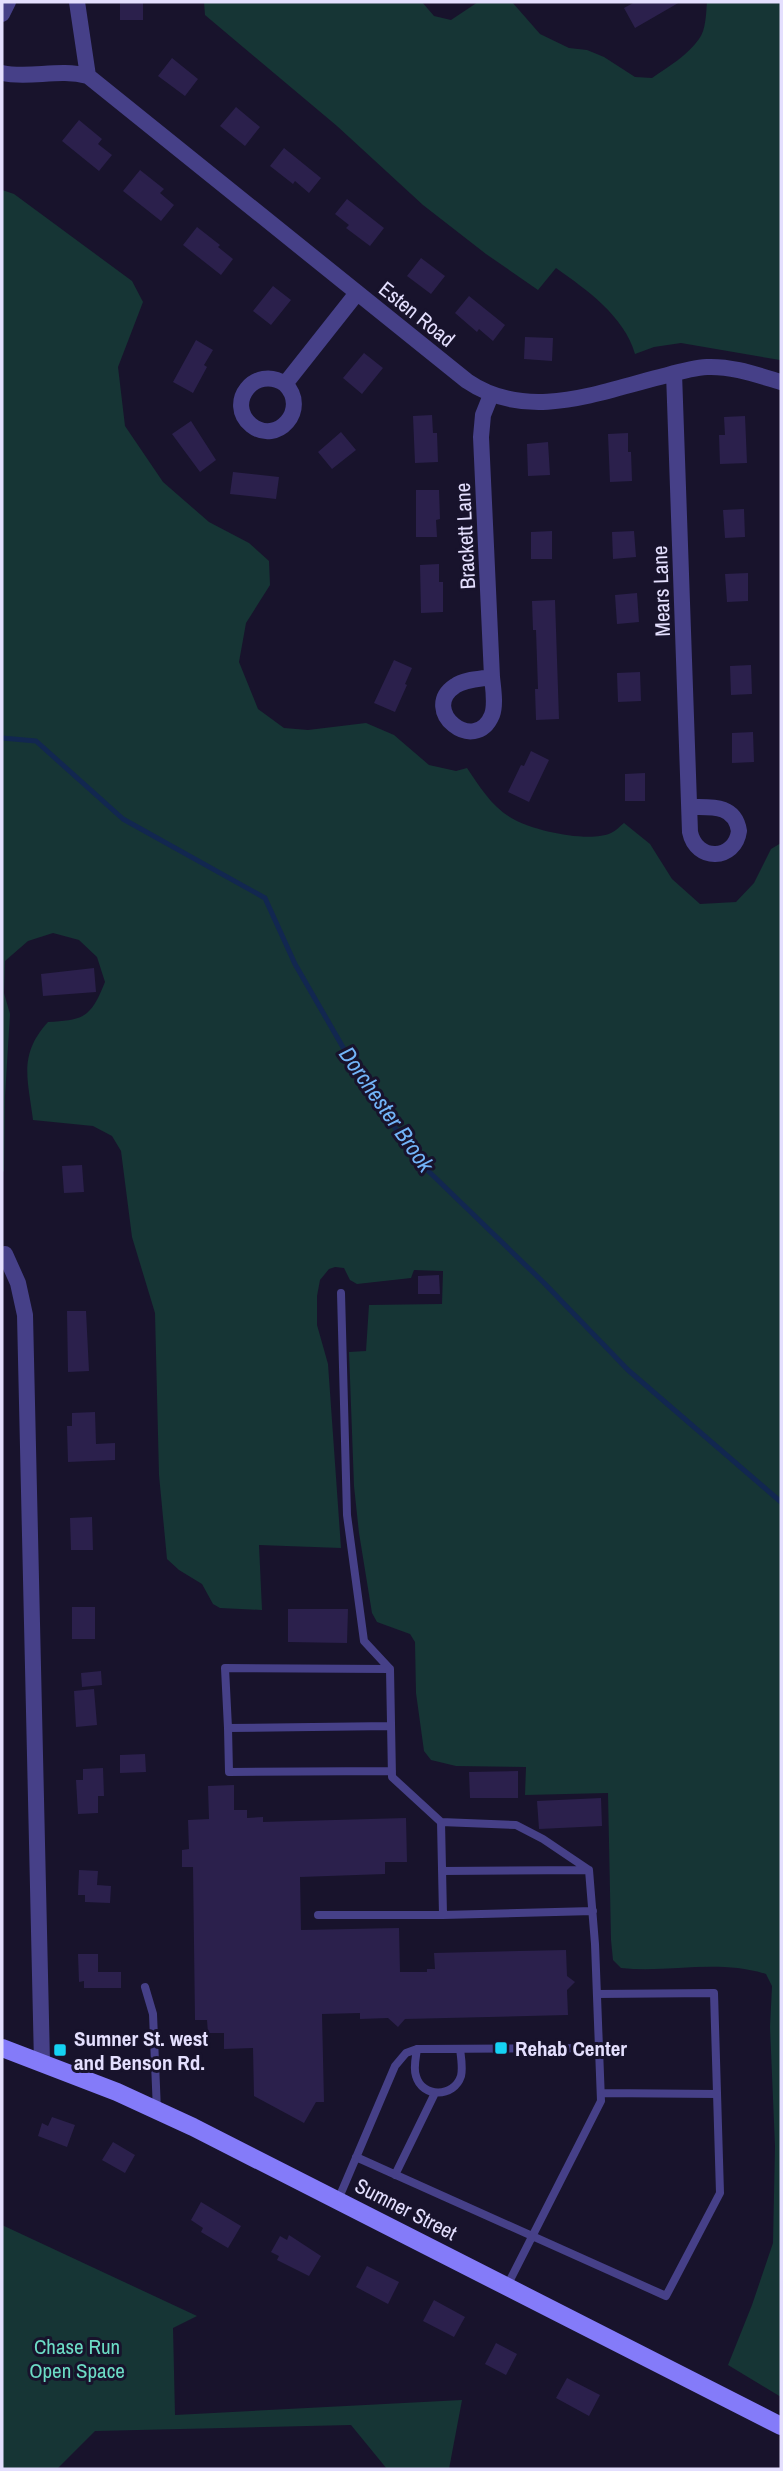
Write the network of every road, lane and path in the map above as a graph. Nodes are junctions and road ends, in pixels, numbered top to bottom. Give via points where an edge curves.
1 (8, 2) edge
2 (77, 2) edge
3 (2, 14) edge
4 (2, 73) edge
5 (88, 76) junction
6 (357, 293) junction
7 (674, 373) junction
8 (781, 382) edge
9 (285, 384) dead end
10 (491, 396) junction
11 (492, 677) dead end
12 (690, 807) dead end
13 (5, 1254) dead end
14 (341, 1293) dead end
15 (390, 1669) junction
16 (391, 1726) junction
17 (229, 1728) junction
18 (392, 1771) junction
19 (441, 1822) junction
20 (589, 1870) junction
21 (442, 1871) junction
22 (593, 1911) junction
23 (318, 1915) dead end
24 (443, 1915) junction
25 (145, 1987) dead end
26 (597, 1994) junction
27 (2, 2048) edge
28 (599, 2048) junction
29 (417, 2049) junction
30 (460, 2049) junction
31 (42, 2063) junction
32 (435, 2093) junction
33 (601, 2093) junction
34 (717, 2094) junction
35 (157, 2111) junction
36 (356, 2157) junction
37 (396, 2175) junction
38 (338, 2200) junction
39 (533, 2236) junction
40 (507, 2286) junction
41 (781, 2426) edge

1 - 3 street
2 - 5 street
4 - 5 street
5 - 6 street, Esten Road
6 - 9 street
6 - 10 street, Esten Road
7 - 8 street, Esten Road via 722,368
7 - 10 street, Esten Road via 551,402
7 - 12 street, Mears Lane
10 - 11 street, Brackett Lane via 481,437
13 - 31 street via 25,1315
14 - 15 lane via 347,1515 364,1642
15 - 16 lane
15 - 17 lane via 225,1668
16 - 17 lane
16 - 18 lane
17 - 18 lane via 229,1772
18 - 19 lane via 392,1777
19 - 20 lane via 516,1825
19 - 21 lane
20 - 21 lane
20 - 22 lane
21 - 24 lane
22 - 24 lane
22 - 26 lane
23 - 24 lane
25 - 35 lane via 153,2014
26 - 28 lane
26 - 34 lane via 714,1993
27 - 31 main road, Sumner Street
28 - 30 lane
28 - 33 lane
29 - 30 lane
29 - 32 lane via 416,2079
29 - 36 lane via 406,2053 395,2066
30 - 32 lane via 457,2084
31 - 35 main road, Sumner Street
32 - 37 lane
33 - 34 lane
33 - 39 lane
34 - 39 lane via 720,2193 666,2296
35 - 38 main road, Sumner Street
36 - 37 lane
36 - 38 lane
37 - 39 lane
38 - 40 main road, Sumner Street
39 - 40 lane
40 - 41 main road, Sumner Street

